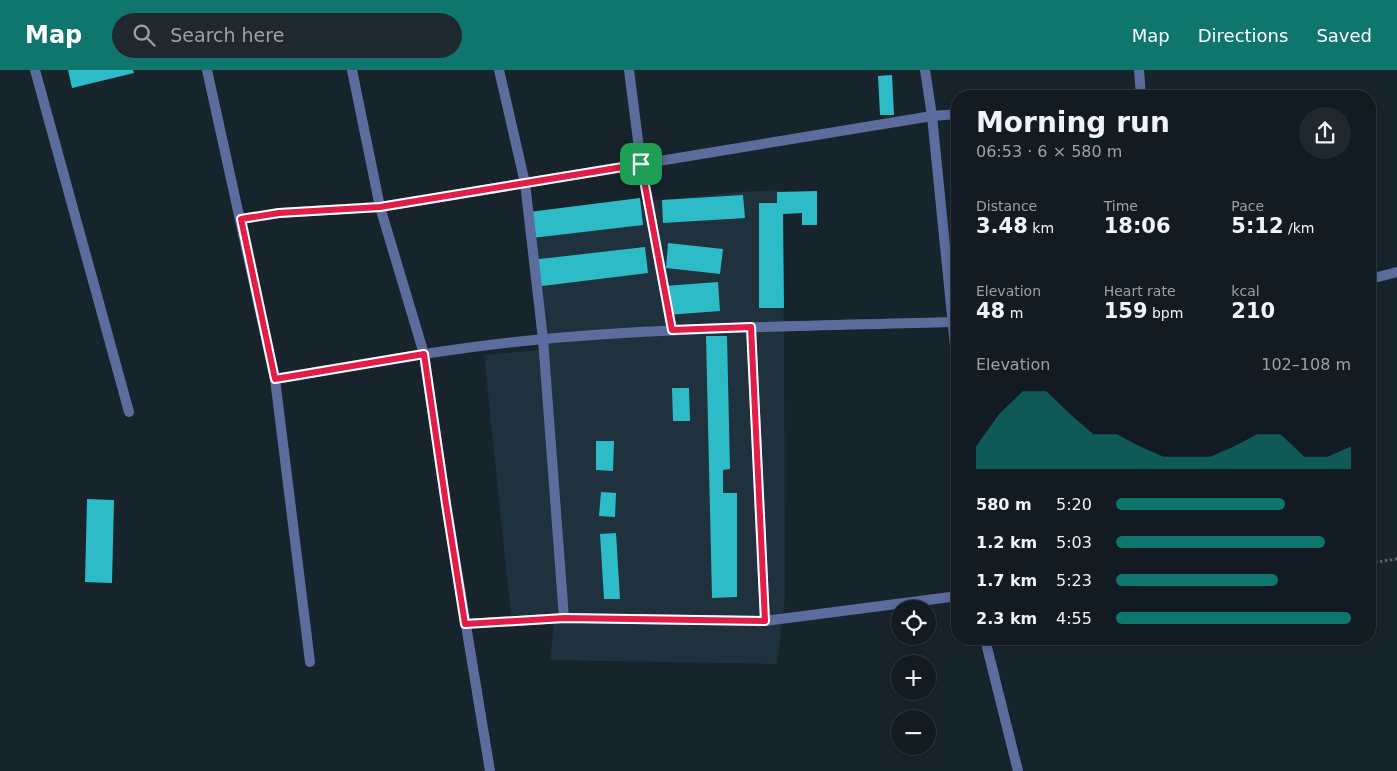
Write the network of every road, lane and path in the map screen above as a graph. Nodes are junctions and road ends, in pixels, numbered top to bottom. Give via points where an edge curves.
1 (35, 70) edge
2 (208, 70) edge
3 (352, 70) edge
4 (499, 70) edge
5 (629, 70) edge
6 (925, 70) edge
7 (1139, 70) edge
8 (1141, 90) edge
9 (951, 115) edge
10 (932, 116) junction
11 (641, 164) junction
12 (525, 183) junction
13 (380, 207) junction
14 (241, 219) junction
15 (1397, 272) edge
16 (1376, 277) edge
17 (951, 312) edge
18 (951, 322) edge
19 (751, 327) junction
20 (672, 330) junction
21 (543, 339) junction
22 (424, 354) junction
23 (275, 379) junction
24 (128, 412) dead end
25 (1397, 559) edge
26 (1376, 562) edge
27 (951, 597) edge
28 (564, 618) junction
29 (765, 621) junction
30 (465, 624) junction
31 (986, 645) edge
32 (310, 662) dead end
33 (490, 771) edge
34 (1018, 771) edge

1 - 24 street
2 - 14 street
3 - 13 street
4 - 12 street
5 - 11 street
6 - 10 street
7 - 8 street
9 - 10 street
10 - 11 street
10 - 17 street
11 - 12 street
11 - 20 street
12 - 13 street
12 - 21 street
13 - 14 street via 279,213
13 - 22 street
14 - 23 street
15 - 16 street
18 - 19 street
19 - 20 street
19 - 29 street
20 - 21 street
21 - 22 street
21 - 28 street
22 - 23 street
22 - 30 street
23 - 32 street
25 - 26 path
27 - 29 street
28 - 29 street
28 - 30 street
30 - 33 street
31 - 34 street

